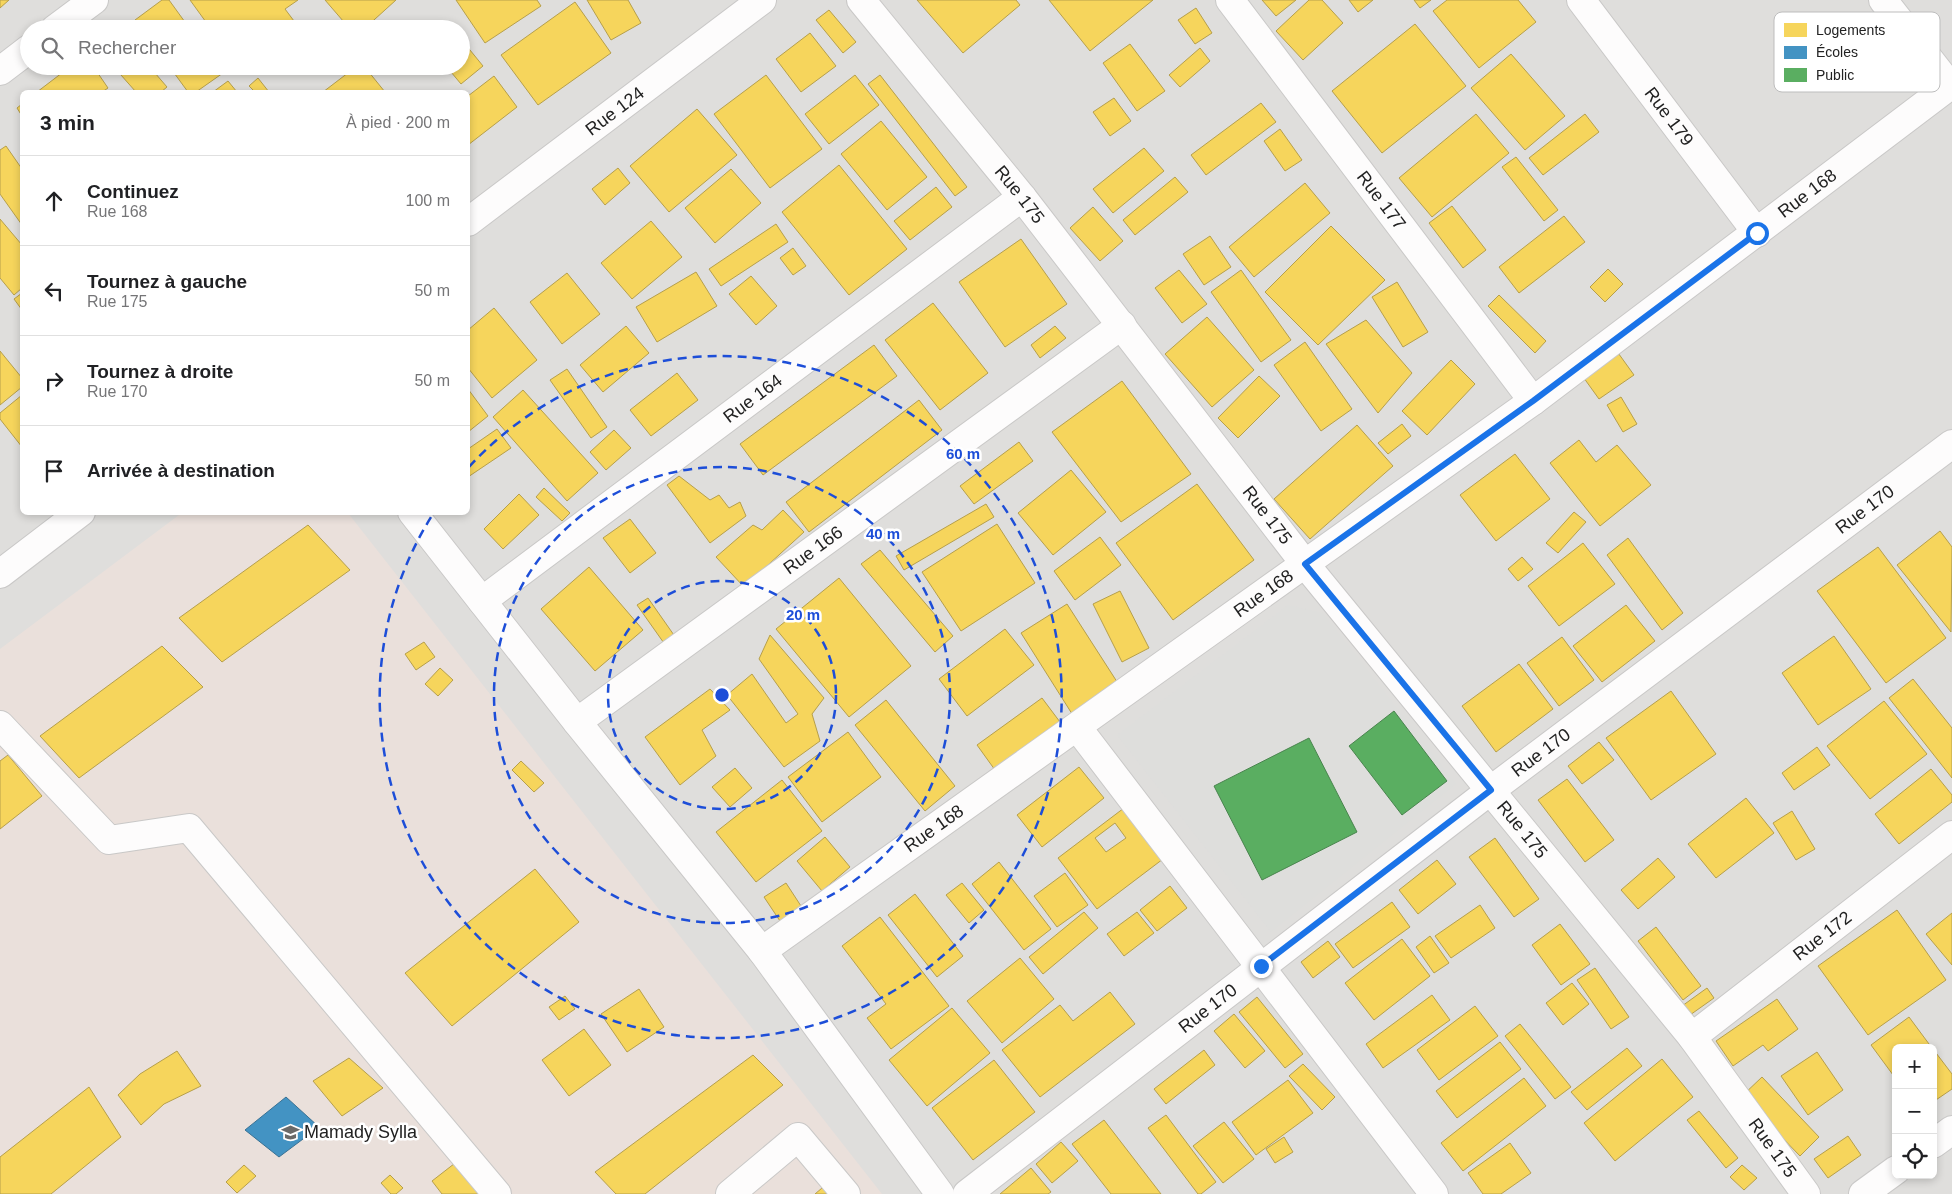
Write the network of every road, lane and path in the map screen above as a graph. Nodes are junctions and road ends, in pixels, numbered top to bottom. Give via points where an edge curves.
1 (94, 0) edge
2 (762, 0) edge
3 (861, 0) edge
4 (1230, 0) edge
5 (1581, 0) edge
6 (1883, 0) edge
7 (1893, 12) edge
8 (68, 20) edge
9 (20, 56) edge
10 (0, 70) edge
11 (1940, 71) edge
12 (1951, 85) edge
13 (1022, 197) junction
14 (470, 220) edge
15 (1757, 233) junction
16 (1122, 325) junction
17 (1533, 401) junction
18 (1952, 444) edge
19 (78, 515) edge
20 (414, 515) edge
21 (1305, 564) junction
22 (0, 574) edge
23 (482, 601) junction
24 (577, 722) junction
25 (0, 726) edge
26 (1077, 727) junction
27 (1491, 790) junction
28 (1952, 835) edge
29 (762, 951) junction
30 (1261, 966) junction
31 (1692, 1037) junction
32 (1952, 1130) edge
33 (1937, 1141) edge
34 (1892, 1173) edge
35 (497, 1194) edge
36 (730, 1194) edge
37 (846, 1194) edge
38 (940, 1194) edge
39 (966, 1194) edge
40 (1434, 1194) edge
41 (1806, 1194) edge
42 (1863, 1194) edge

1 - 8 street
2 - 14 street, Rue 124
3 - 13 street, Rue 175
4 - 17 street, Rue 177
5 - 15 street, Rue 179
6 - 7 street
9 - 10 street
11 - 12 street
12 - 15 street, Rue 168
13 - 16 street, Rue 175
13 - 23 street, Rue 164
15 - 17 street, Rue 168
16 - 21 street, Rue 175
16 - 24 street, Rue 166
17 - 21 street, Rue 168
18 - 27 street, Rue 170
19 - 22 street
20 - 23 street
21 - 26 street, Rue 168
21 - 27 street, Rue 175
23 - 24 street
24 - 29 street
25 - 35 street via 109,840 189,828
26 - 29 street, Rue 168
26 - 30 street
27 - 30 street, Rue 170
27 - 31 street, Rue 175
28 - 31 street, Rue 172
29 - 38 street
30 - 39 street, Rue 170
30 - 40 street
31 - 41 street, Rue 175
32 - 33 street
34 - 42 street
36 - 37 street via 798,1137

